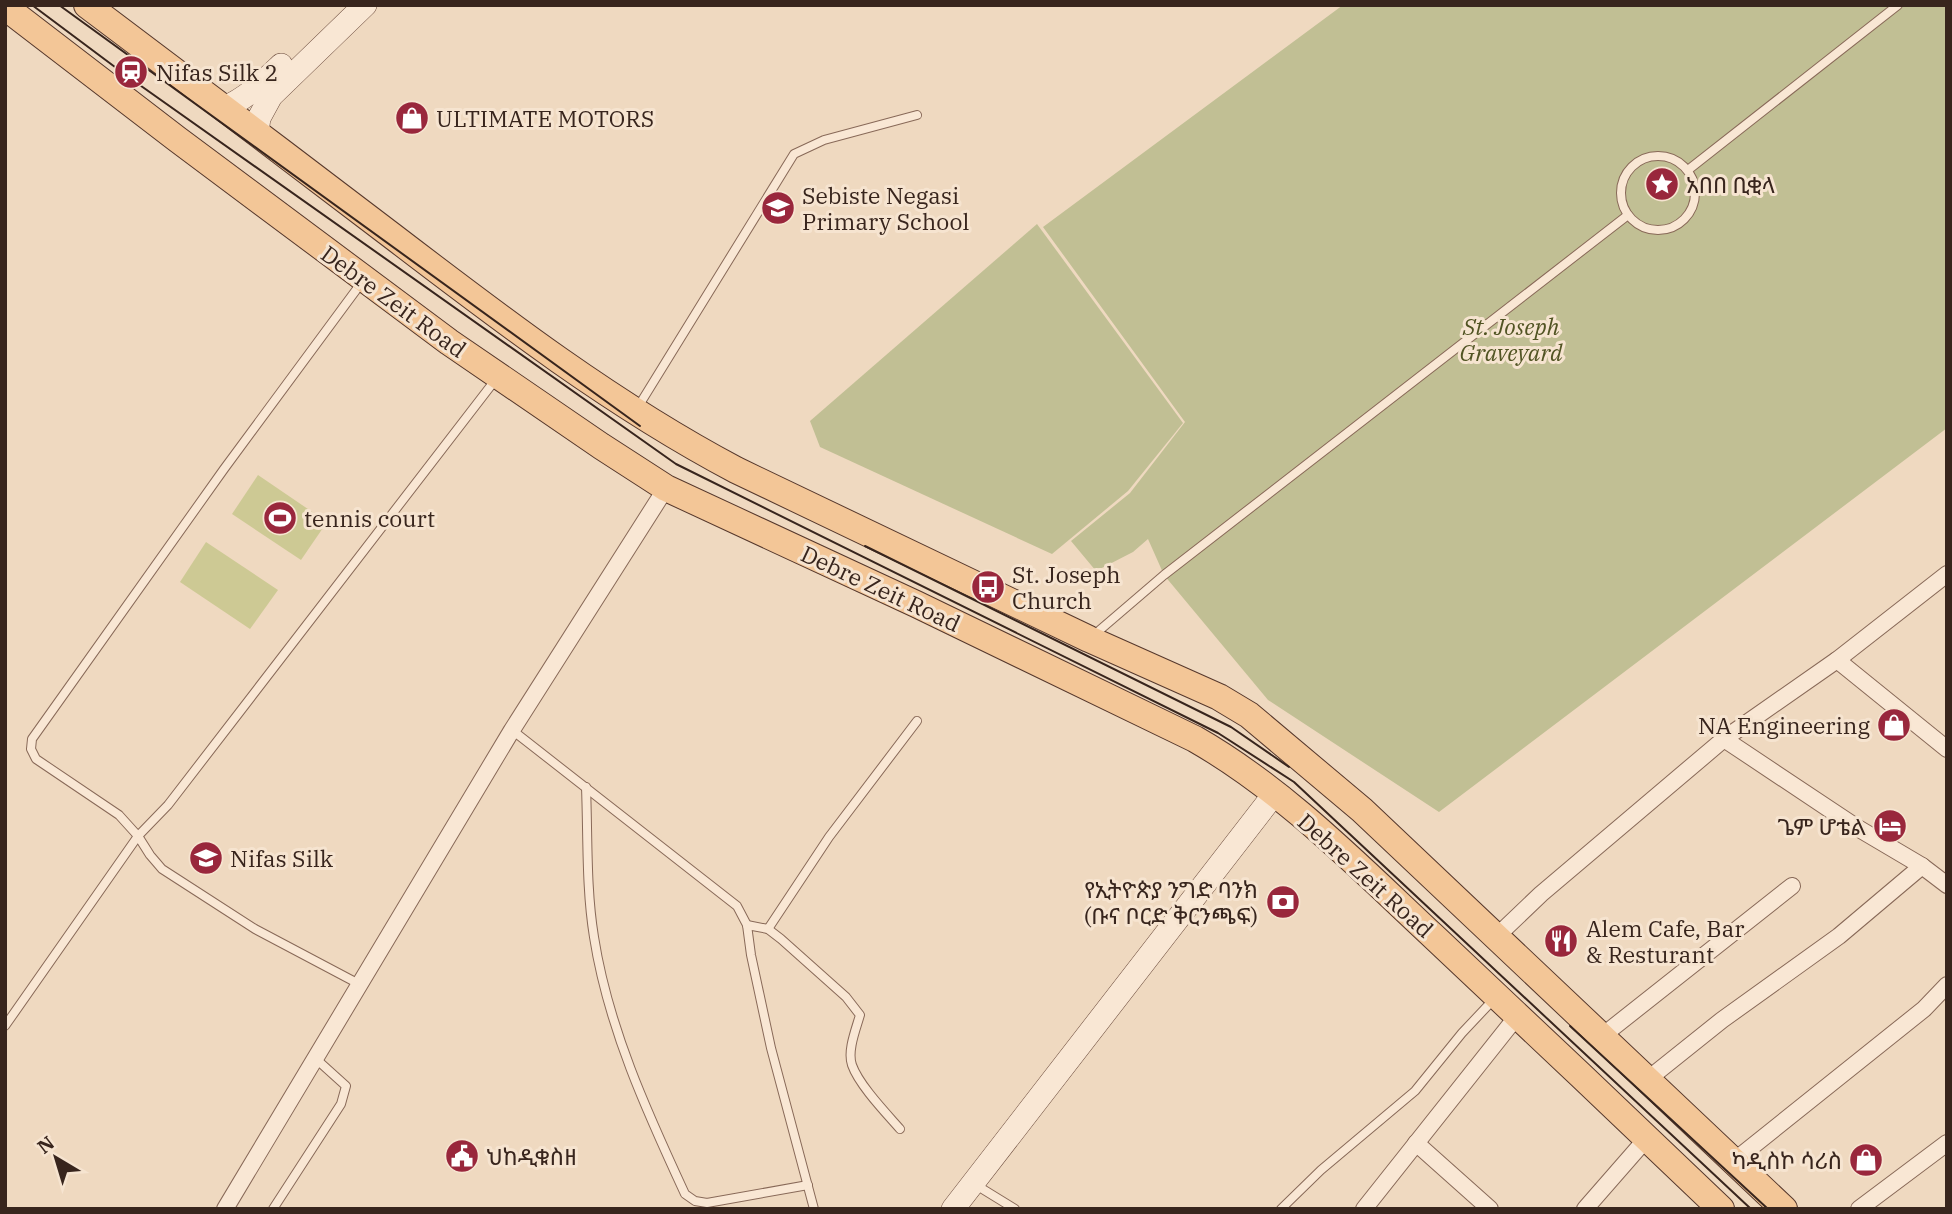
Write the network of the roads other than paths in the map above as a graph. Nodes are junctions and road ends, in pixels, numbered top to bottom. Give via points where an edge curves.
1 (87, 5) edge
2 (344, 5) edge
3 (365, 5) edge
4 (1898, 5) edge
5 (5, 7) edge
6 (224, 108) junction
7 (917, 115) dead end
8 (257, 132) junction
9 (1688, 170) junction
10 (1628, 215) junction
11 (364, 279) junction
12 (498, 376) junction
13 (635, 412) junction
14 (666, 488) junction
15 (1942, 585) edge
16 (1089, 639) junction
17 (1837, 660) junction
18 (917, 722) dead end
19 (512, 730) junction
20 (1724, 739) junction
21 (1947, 749) edge
22 (586, 787) junction
23 (1275, 793) junction
24 (138, 836) junction
25 (1922, 866) junction
26 (1947, 885) edge
27 (1792, 886) dead end
28 (747, 925) junction
29 (768, 929) junction
30 (1497, 936) junction
31 (359, 984) junction
32 (1947, 985) edge
33 (1497, 996) junction
34 (1518, 1015) junction
35 (5, 1026) edge
36 (1601, 1037) junction
37 (315, 1058) junction
38 (1647, 1080) junction
39 (900, 1129) dead end
40 (1647, 1138) junction
41 (1416, 1143) junction
42 (1947, 1143) edge
43 (1734, 1161) junction
44 (973, 1183) junction
45 (808, 1185) junction
46 (225, 1209) edge
47 (273, 1209) edge
48 (814, 1209) edge
49 (953, 1209) edge
50 (1015, 1209) edge
51 (1281, 1209) edge
52 (1364, 1209) edge
53 (1490, 1209) edge
54 (1585, 1209) edge
55 (1721, 1209) edge
56 (1784, 1209) edge
57 (1859, 1209) edge

1 - 6 main road, Debre Zeit Road
2 - 6 main road via 255,90
3 - 8 main road via 271,96
4 - 9 lane
5 - 11 main road, Debre Zeit Road
6 - 8 main road, Debre Zeit Road
7 - 13 lane via 824,140 794,154
8 - 13 main road, Debre Zeit Road via 493,313
9 - 10 lane via 1663,156 1636,163 1621,188
9 - 10 lane via 1695,198 1680,222 1653,230
10 - 16 lane via 1164,575
11 - 12 main road, Debre Zeit Road
11 - 24 lane via 32,739 36,759 119,815
12 - 14 main road, Debre Zeit Road
12 - 24 lane via 167,805
13 - 16 main road, Debre Zeit Road via 736,470
14 - 19 street
14 - 23 main road, Debre Zeit Road via 1195,739
15 - 17 street
16 - 30 main road, Debre Zeit Road via 1249,715 1362,810
17 - 20 street
17 - 21 street
18 - 29 lane via 829,837
19 - 22 lane
19 - 31 street
20 - 25 street
20 - 30 street
22 - 28 lane via 737,906
22 - 45 lane via 589,899 609,1004 643,1102 685,1194 695,1202 707,1203
23 - 33 main road, Debre Zeit Road
23 - 44 main road
24 - 31 lane via 162,869 255,929
24 - 35 lane
25 - 26 street
25 - 38 street via 1839,936
27 - 36 street
28 - 29 lane
28 - 45 lane via 771,1048
29 - 39 lane via 846,997 860,1015 852,1064
30 - 36 main road, Debre Zeit Road
31 - 37 street
32 - 43 street via 1924,1009
33 - 34 main road, Debre Zeit Road
33 - 51 lane via 1415,1091
34 - 40 main road, Debre Zeit Road
34 - 41 street
36 - 38 main road, Debre Zeit Road
37 - 46 street
37 - 47 lane via 346,1086 341,1104
38 - 43 main road, Debre Zeit Road
40 - 54 street
40 - 55 main road, Debre Zeit Road
41 - 52 street
41 - 53 street
42 - 57 street
43 - 56 main road, Debre Zeit Road
44 - 49 main road
44 - 50 lane
45 - 48 lane

